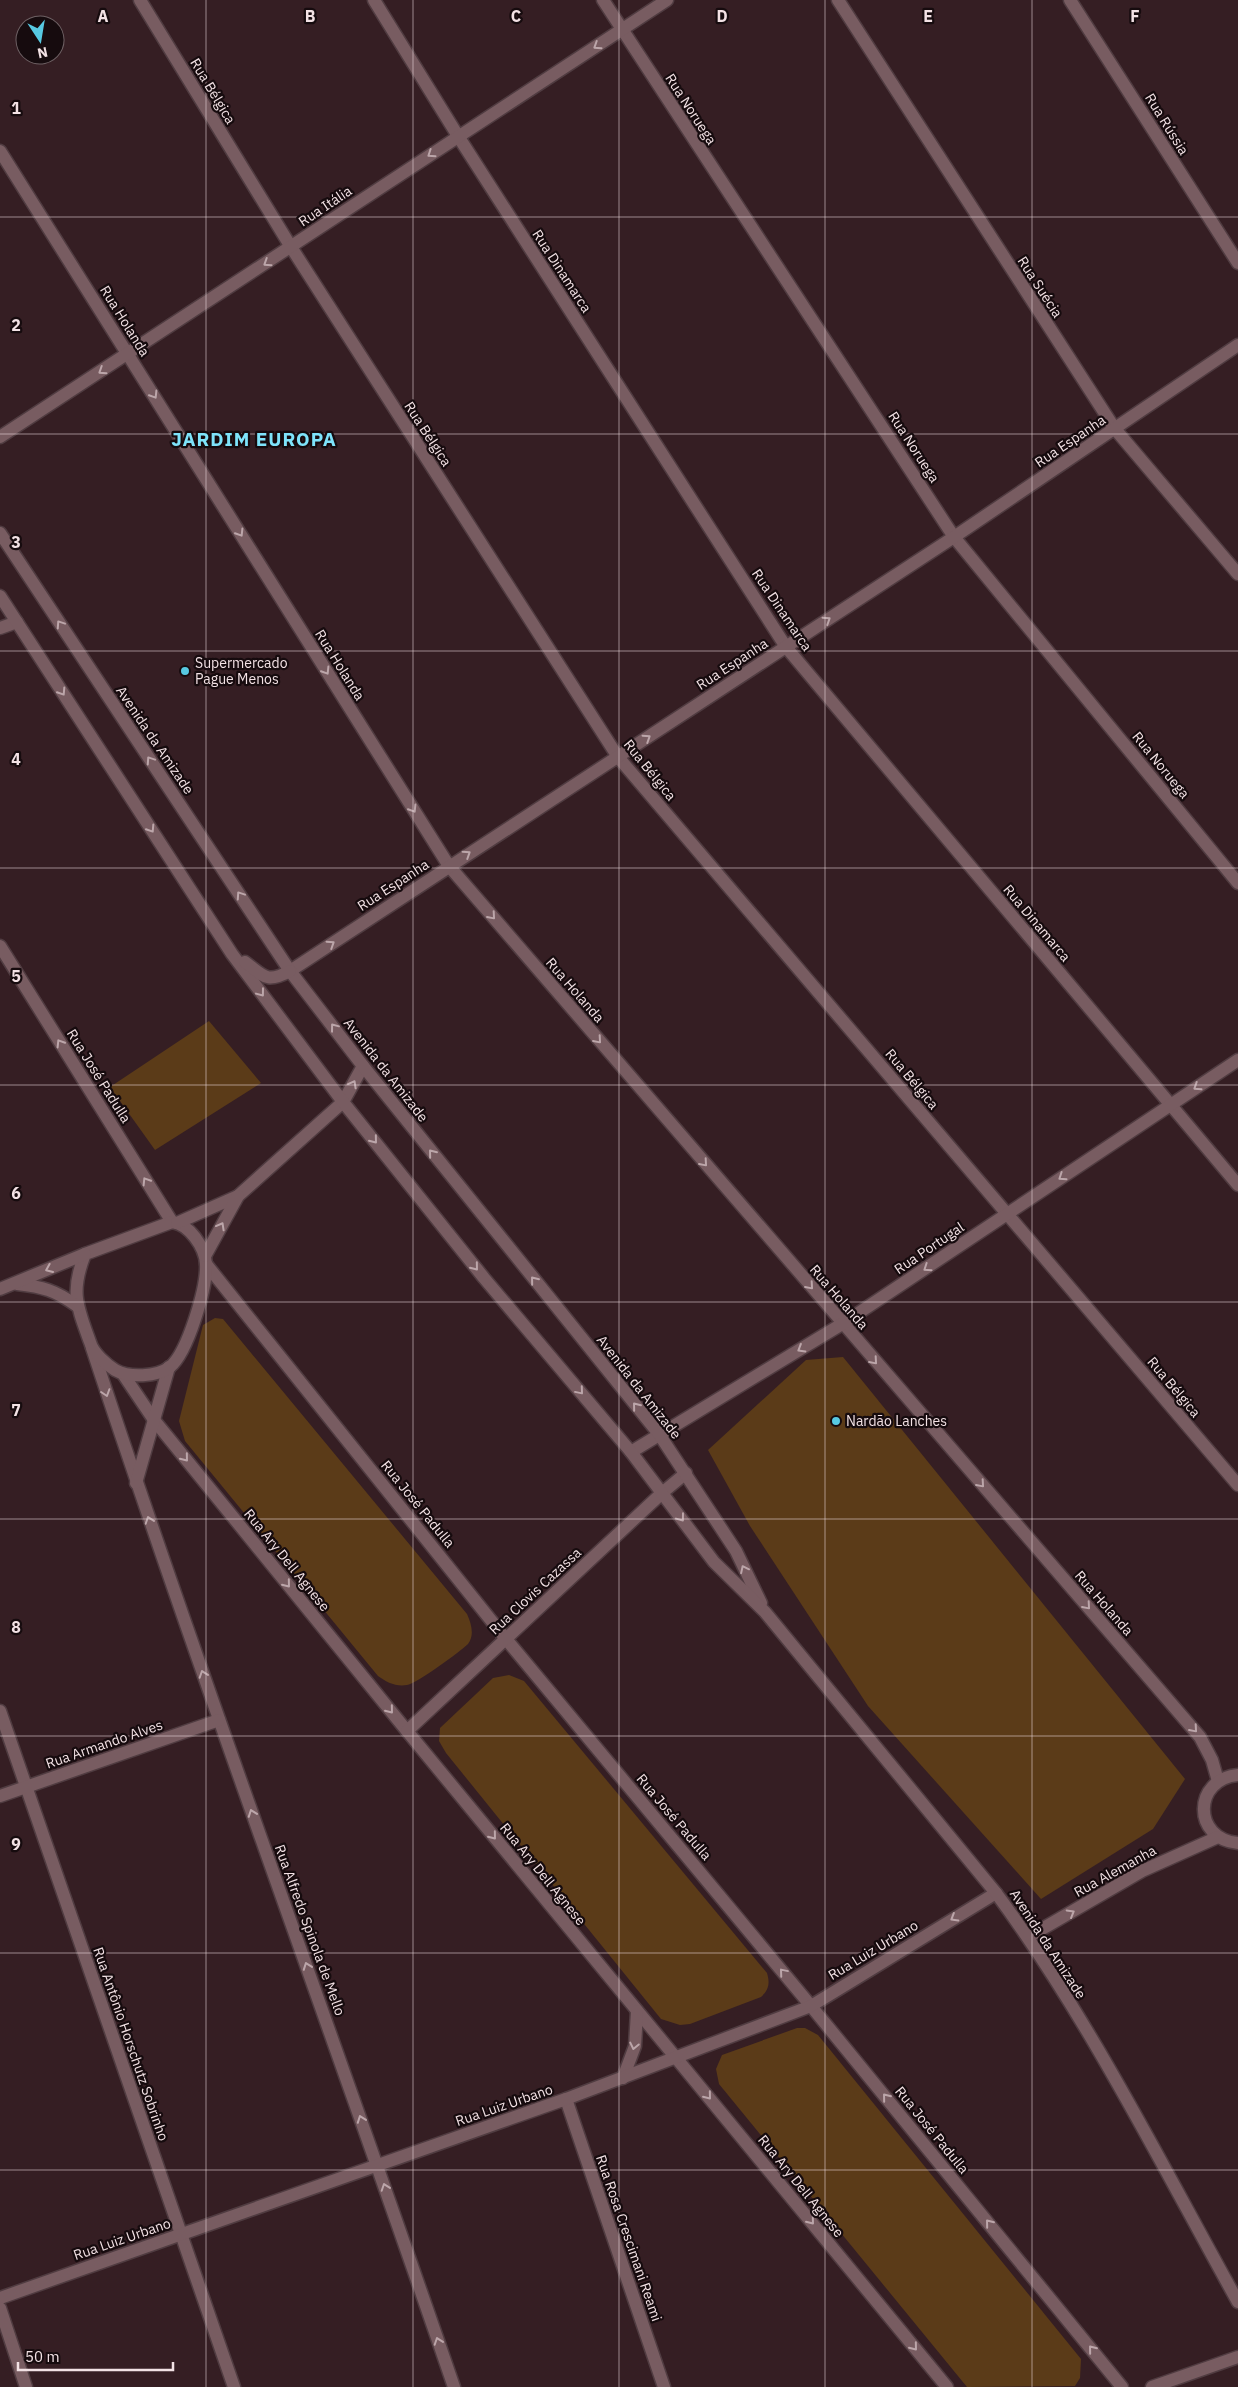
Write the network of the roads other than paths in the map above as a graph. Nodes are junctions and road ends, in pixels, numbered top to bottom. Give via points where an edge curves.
1 (140, 0) edge
2 (374, 0) edge
3 (603, 0) edge
4 (667, 0) edge
5 (838, 0) edge
6 (1070, 0) edge
7 (622, 30) junction
8 (458, 136) junction
9 (0, 151) edge
10 (291, 247) junction
11 (1238, 263) edge
12 (1238, 345) edge
13 (128, 354) junction
14 (1114, 429) junction
15 (0, 437) edge
16 (0, 533) edge
17 (954, 537) junction
18 (1238, 574) edge
19 (0, 596) edge
20 (17, 622) junction
21 (0, 628) edge
22 (786, 647) junction
23 (618, 757) junction
24 (448, 866) junction
25 (1238, 883) edge
26 (0, 946) edge
27 (232, 954) junction
28 (290, 971) junction
29 (1238, 1060) edge
30 (363, 1066) junction
31 (343, 1102) junction
32 (1170, 1105) junction
33 (1238, 1185) edge
34 (238, 1196) junction
35 (1008, 1214) junction
36 (175, 1222) junction
37 (84, 1254) junction
38 (206, 1260) junction
39 (14, 1284) junction
40 (0, 1289) edge
41 (77, 1306) junction
42 (842, 1324) junction
43 (91, 1346) junction
44 (169, 1367) junction
45 (123, 1374) junction
46 (154, 1420) junction
47 (659, 1434) junction
48 (631, 1452) junction
49 (686, 1473) junction
50 (136, 1483) junction
51 (1238, 1485) edge
52 (662, 1493) junction
53 (766, 1612) junction
54 (506, 1639) junction
55 (0, 1711) edge
56 (219, 1720) junction
57 (407, 1731) junction
58 (1238, 1774) edge
59 (1218, 1781) junction
60 (27, 1787) junction
61 (0, 1796) edge
62 (1218, 1837) junction
63 (1238, 1843) edge
64 (996, 1893) junction
65 (1028, 1937) junction
66 (811, 2006) junction
67 (637, 2011) junction
68 (677, 2058) junction
69 (623, 2078) junction
70 (566, 2099) junction
71 (378, 2165) junction
72 (180, 2235) junction
73 (0, 2298) edge
74 (1238, 2302) edge
75 (0, 2308) edge
76 (1238, 2357) edge
77 (26, 2387) edge
78 (234, 2387) edge
79 (454, 2387) edge
80 (664, 2387) edge
81 (946, 2387) edge
82 (1122, 2387) edge
83 (1152, 2387) edge

1 - 10 street, Rua Bélgica
2 - 8 street, Rua Dinamarca
3 - 7 street, Rua Noruega
4 - 7 street, Rua Itália
5 - 14 street, Rua Suécia
6 - 11 street, Rua Rússia
7 -> 8 street, Rua Itália
7 - 17 street, Rua Noruega
8 -> 10 street, Rua Itália
8 - 22 street, Rua Dinamarca
9 - 13 street, Rua Holanda
10 -> 13 street, Rua Itália
10 - 23 street, Rua Bélgica
12 - 14 street, Rua Espanha
13 -> 15 street, Rua Itália
13 -> 24 street, Rua Holanda
14 - 17 street, Rua Espanha
14 - 18 street, Rua Suécia
28 -> 16 street, Avenida da Amizade
22 -> 17 street, Rua Espanha
17 - 25 street, Rua Noruega
19 - 20 street, Avenida da Amizade
20 - 21 street
20 -> 27 street, Avenida da Amizade
23 -> 22 street, Rua Espanha
22 - 32 street, Rua Dinamarca
24 -> 23 street, Rua Espanha
23 - 35 street, Rua Bélgica
28 -> 24 street, Rua Espanha
24 -> 42 street, Rua Holanda
36 -> 26 street, Rua José Padulla
27 - 28 street, Rua Espanha via 268,979
27 -> 31 street, Avenida da Amizade
30 -> 28 street, Avenida da Amizade
29 -> 32 street, Rua Portugal
31 -> 30 street
47 -> 30 street, Avenida da Amizade
31 - 34 street
31 -> 48 street, Avenida da Amizade via 484,1278
32 - 33 street, Rua Dinamarca
32 -> 35 street, Rua Portugal
34 - 36 street
38 -> 34 street
35 -> 42 street, Rua Portugal
35 - 51 street, Rua Bélgica
36 - 37 street
36 - 38 street via 196,1239
37 -> 39 street
37 - 41 street via 76,1285
38 - 44 street via 202,1290 185,1343
38 - 54 street, Rua José Padulla
39 - 40 street
39 - 41 street via 44,1287
41 - 43 street
42 -> 47 street, Rua Portugal
42 -> 59 street, Rua Holanda via 1200,1737
43 - 45 street via 107,1364
43 -> 50 street, Rua Alfredo Spinola de Mello
44 - 45 street via 156,1373
44 - 46 street
45 - 46 street, Rua Ary Dell Agnese
46 - 50 street
46 -> 57 street, Rua Ary Dell Agnese
47 - 48 street, Rua Portugal
47 - 49 street, Avenida da Amizade
48 - 52 street, Avenida da Amizade
49 - 52 street, Rua Clovis Cazassa
53 -> 49 street, Avenida da Amizade via 736,1551
56 -> 50 street, Rua Alfredo Spinola de Mello
52 -> 53 street, Avenida da Amizade via 714,1562
52 - 54 street, Rua Clovis Cazassa
53 - 64 street, Avenida da Amizade
54 - 57 street, Rua Clovis Cazassa
66 -> 54 street, Rua José Padulla
55 - 60 street, Rua Antônio Horschutz Sobrinho
56 - 60 street, Rua Armando Alves
71 -> 56 street, Rua Alfredo Spinola de Mello
57 -> 67 street, Rua Ary Dell Agnese
58 - 59 street
59 - 62 street via 1204,1802 1204,1816
60 - 61 street, Rua Armando Alves
60 - 72 street, Rua Antônio Horschutz Sobrinho
62 - 63 street
65 -> 62 street, Rua Alemanha via 1142,1871
64 - 65 street, Avenida da Amizade
64 -> 66 street, Rua Luiz Urbano
65 - 74 street, Avenida da Amizade via 1086,2030
66 - 68 street, Rua Luiz Urbano
82 -> 66 street, Rua José Padulla
67 - 68 street, Rua Ary Dell Agnese
67 -> 69 street via 635,2046
68 - 69 street, Rua Luiz Urbano
68 -> 81 street, Rua Ary Dell Agnese
69 - 70 street, Rua Luiz Urbano
70 - 71 street, Rua Luiz Urbano
70 - 80 street, Rua Rosa Crescimani Reami
71 - 72 street, Rua Luiz Urbano
79 -> 71 street, Rua Alfredo Spinola de Mello
72 - 73 street, Rua Luiz Urbano
72 - 78 street, Rua Antônio Horschutz Sobrinho
75 - 77 street
76 - 83 street

